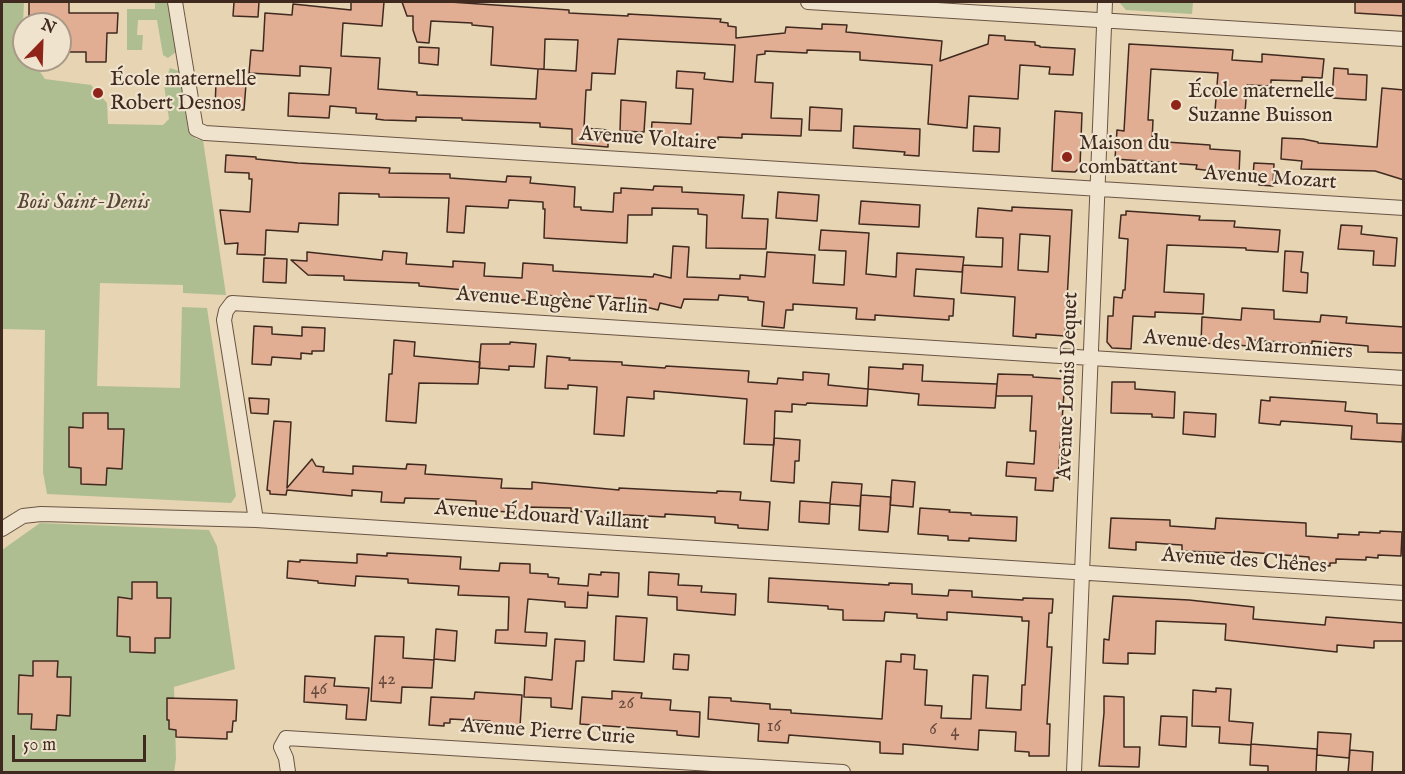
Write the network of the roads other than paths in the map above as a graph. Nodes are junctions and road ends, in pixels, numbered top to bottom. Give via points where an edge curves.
1 (175, 2) edge
2 (808, 2) edge
3 (1105, 2) edge
4 (1105, 21) junction
5 (1404, 39) edge
6 (1098, 189) junction
7 (1404, 208) edge
8 (1090, 357) junction
9 (1404, 378) edge
10 (256, 520) junction
11 (2, 529) edge
12 (1083, 572) junction
13 (1404, 593) edge
14 (288, 772) edge
15 (843, 772) edge
16 (1074, 772) edge

1 - 6 street, Avenue Voltaire via 196,129 205,133
2 - 4 street
3 - 4 street, Avenue Louis Dequet
4 - 5 street
4 - 6 street, Avenue Louis Dequet
6 - 7 street, Avenue Mozart
6 - 8 street, Avenue Louis Dequet
8 - 9 street, Avenue des Marronniers
8 - 10 street, Avenue Eugène Varlin via 232,303 224,320
8 - 12 street, Avenue Louis Dequet
10 - 11 street, Avenue Édouard Vaillant via 41,514 23,516
10 - 12 street, Avenue Édouard Vaillant
12 - 13 street, Avenue des Chênes
12 - 16 street, Avenue Louis Dequet
14 - 15 street, Avenue Pierre Curie via 281,747 286,738

